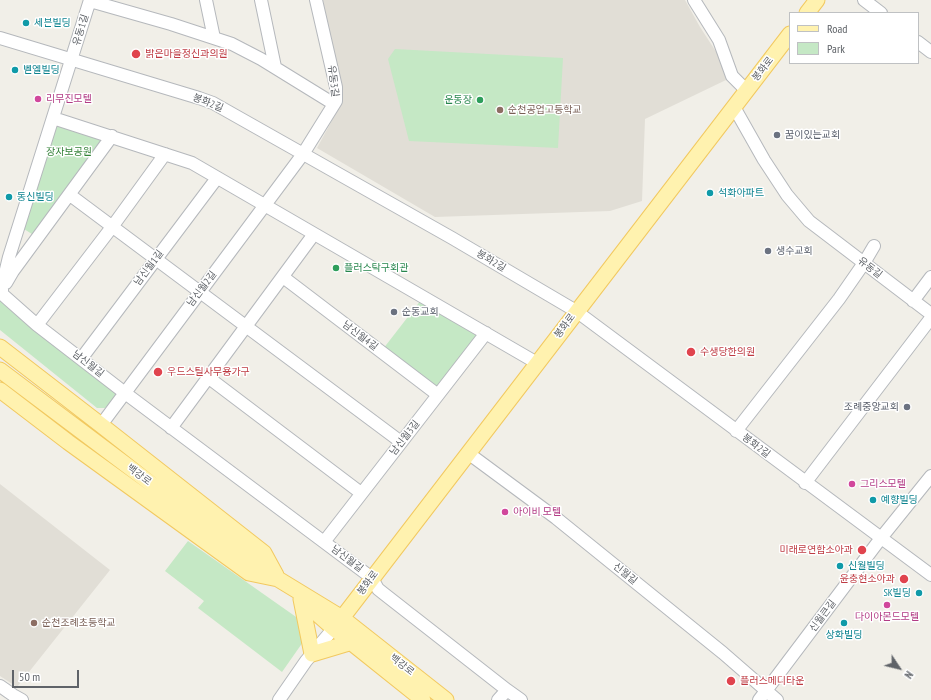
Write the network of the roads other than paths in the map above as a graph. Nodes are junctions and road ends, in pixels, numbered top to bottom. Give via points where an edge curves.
1 (90, 0) edge
2 (206, 0) edge
3 (261, 0) edge
4 (316, 0) edge
5 (694, 0) edge
6 (817, 0) edge
7 (864, 0) edge
8 (808, 12) edge
9 (880, 12) edge
10 (789, 35) edge
11 (0, 38) edge
12 (214, 38) junction
13 (919, 43) edge
14 (931, 52) edge
15 (71, 60) junction
16 (275, 67) junction
17 (746, 91) junction
18 (334, 104) junction
19 (734, 107) junction
20 (52, 118) junction
21 (112, 136) junction
22 (165, 154) junction
23 (303, 154) junction
24 (217, 178) junction
25 (70, 195) junction
26 (265, 205) junction
27 (112, 227) junction
28 (314, 234) junction
29 (874, 246) dead end
30 (156, 259) junction
31 (864, 263) junction
32 (282, 277) junction
33 (931, 277) edge
34 (200, 292) junction
35 (2, 294) junction
36 (913, 301) junction
37 (576, 311) junction
38 (931, 314) edge
39 (931, 318) edge
40 (37, 325) junction
41 (246, 326) junction
42 (486, 333) junction
43 (0, 347) edge
44 (81, 359) junction
45 (537, 363) junction
46 (0, 370) edge
47 (209, 378) junction
48 (0, 390) edge
49 (124, 393) junction
50 (438, 395) junction
51 (101, 424) junction
52 (171, 428) junction
53 (736, 431) junction
54 (401, 442) junction
55 (468, 453) junction
56 (931, 476) edge
57 (805, 483) junction
58 (362, 493) junction
59 (881, 538) junction
60 (324, 542) junction
61 (931, 575) edge
62 (372, 578) junction
63 (278, 579) junction
64 (301, 599) junction
65 (338, 623) junction
66 (352, 642) junction
67 (312, 654) junction
68 (0, 686) edge
69 (507, 690) junction
70 (763, 695) edge
71 (14, 698) edge
72 (279, 700) edge
73 (423, 700) edge
74 (446, 700) edge
75 (498, 700) edge
76 (521, 700) edge
77 (778, 700) edge

1 - 12 street
1 - 15 street, 유동1길
2 - 12 street
3 - 16 street
4 - 18 street, 유동3길 via 336,87
5 - 17 street via 719,40 732,76
6 - 8 main road
7 - 9 street
10 - 17 main road, 봉화로
11 - 15 street, 봉화2길
12 - 16 street via 232,44
13 - 14 street
15 - 20 street
15 - 23 street, 봉화2길 via 213,103
16 - 18 street
17 - 19 main road, 봉화로
18 - 23 street, 유동3길
19 - 31 street, 유동길 via 764,160 809,221
19 - 37 main road, 봉화로
20 - 21 street
20 - 35 street via 9,257
21 - 22 street
21 - 25 street
22 - 24 street via 192,163
22 - 27 street
23 - 26 street, 남신월2길
23 - 37 street, 봉화2길
24 - 26 street
24 - 30 street, 남신월1길
25 - 27 street
25 - 35 street via 8,279
26 - 28 street
26 - 34 street, 남신월2길
27 - 30 street
27 - 40 street
28 - 32 street
28 - 42 street
29 - 31 street
30 - 34 street
30 - 44 street, 남신월1길
31 - 36 street, 유동길
31 - 53 street
32 - 41 street
32 - 50 street, 남신월4길
33 - 36 street
34 - 41 street
34 - 49 street, 남신월2길
35 - 40 street, 남신월길
36 - 38 street, 유동길
37 - 45 main road, 봉화로
37 - 53 street, 봉화2길
39 - 57 street
40 - 44 street, 남신월길
41 - 47 street
41 - 54 street
42 - 45 street
42 - 50 street, 남신월3길
43 - 51 main road
44 - 49 street, 남신월길
45 - 55 main road, 봉화로
46 - 63 main road, 백강로
47 - 52 street
47 - 58 street
48 - 63 main road via 249,573
49 - 51 street, 남신월2길
49 - 52 street, 남신월길
50 - 54 street, 남신월3길
51 - 63 main road via 264,553
52 - 60 street, 남신월길
53 - 57 street, 봉화2길
54 - 58 street, 남신월3길
55 - 62 main road, 봉화로
55 - 70 street, 신월길 via 556,518 723,653
56 - 59 street, 신월큰길
57 - 59 street, 봉화2길
58 - 60 street, 남신월3길
59 - 61 street, 봉화2길
59 - 70 street, 신월큰길
60 - 62 street, 남신월길
62 - 65 main road, 봉화로
62 - 69 street, 남신월길 via 378,589
63 - 64 main road, 백강로
63 - 65 main road, 백강로
64 - 65 main road, 백강로
64 - 67 main road
65 - 66 main road, 백강로
65 - 67 street
65 - 74 main road, 백강로
66 - 67 main road
66 - 73 main road, 백강로
67 - 72 street
68 - 71 street
69 - 75 street
69 - 76 street, 남신월길
70 - 77 street, 신월길

